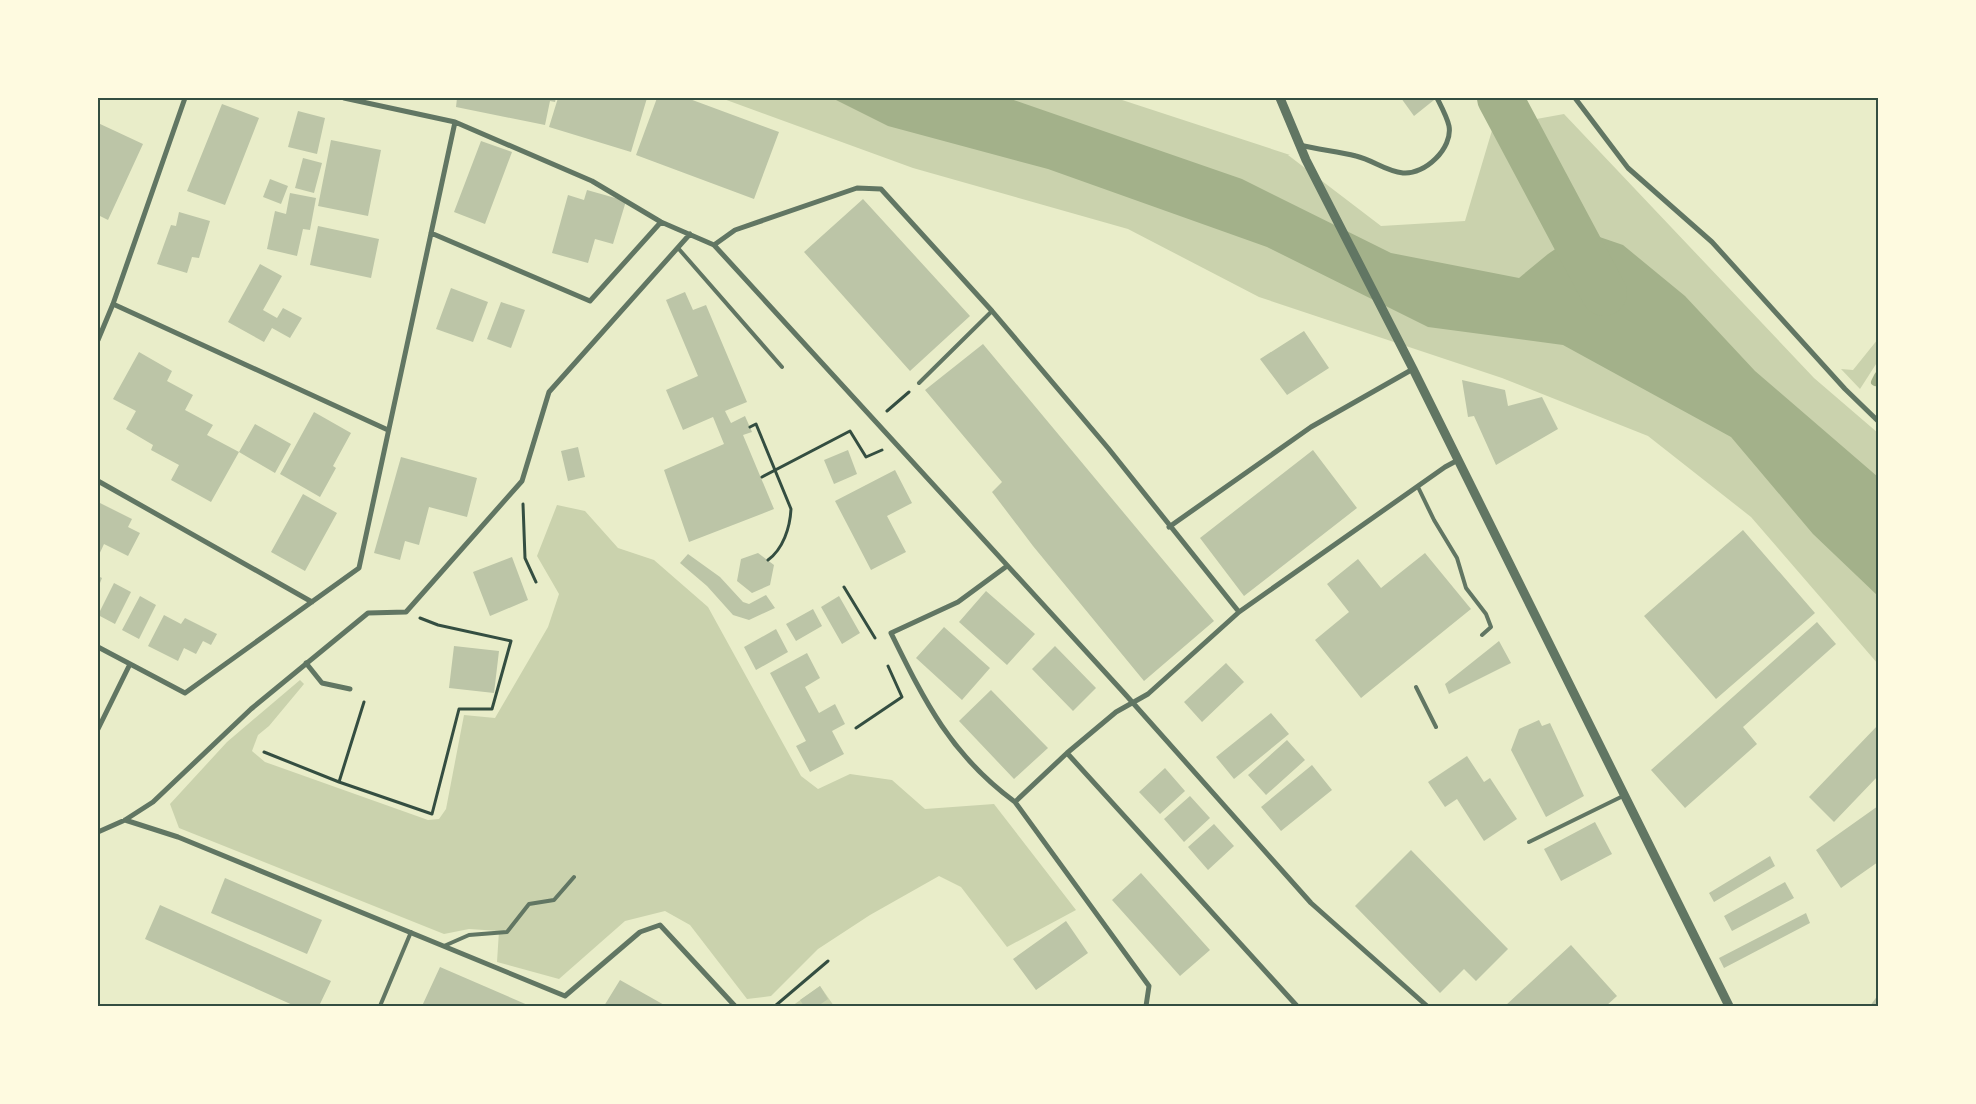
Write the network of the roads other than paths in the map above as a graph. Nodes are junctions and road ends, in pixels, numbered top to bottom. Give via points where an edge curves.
1 (185, 98) edge
2 (344, 98) edge
3 (1280, 98) edge
4 (1437, 98) edge
5 (1575, 98) edge
6 (455, 122) junction
7 (1300, 144) junction
8 (661, 222) junction
9 (431, 233) junction
10 (690, 234) junction
11 (714, 245) junction
12 (678, 248) junction
13 (114, 304) junction
14 (992, 311) junction
15 (98, 340) edge
16 (782, 367) dead end
17 (1414, 368) junction
18 (919, 383) road end
19 (1878, 421) edge
20 (388, 430) junction
21 (1458, 460) junction
22 (98, 481) edge
23 (1418, 487) junction
24 (1169, 527) junction
25 (1007, 566) junction
26 (312, 602) junction
27 (1238, 612) junction
28 (1482, 635) dead end
29 (98, 647) edge
30 (130, 664) junction
31 (306, 664) junction
32 (1416, 687) dead end
33 (350, 689) dead end
34 (1130, 703) junction
35 (1436, 727) dead end
36 (98, 729) edge
37 (1067, 753) junction
38 (1623, 796) junction
39 (1015, 802) junction
40 (125, 820) junction
41 (98, 832) edge
42 (1529, 842) dead end
43 (574, 877) dead end
44 (411, 932) junction
45 (444, 946) junction
46 (380, 1006) edge
47 (735, 1006) edge
48 (1146, 1006) edge
49 (1297, 1006) edge
50 (1428, 1006) edge
51 (1729, 1006) edge

1 - 13 street
2 - 6 street
3 - 7 street
4 - 7 street via 1449,127 1444,148 1432,162 1418,170 1405,173 1385,169 1358,156
5 - 19 street via 1628,168 1712,242
6 - 8 street via 592,181
6 - 9 street
7 - 17 street via 1390,327
8 - 9 street via 590,301
8 - 10 street
9 - 20 street
10 - 11 street
10 - 12 street
11 - 14 street via 735,230 858,188 881,189
11 - 25 street
12 - 16 lane
12 - 31 street via 548,392 522,481 406,612 368,613
13 - 15 street
13 - 20 street
14 - 18 lane
14 - 24 street via 1108,448
17 - 21 street
17 - 24 street via 1311,427
20 - 26 street via 359,568
21 - 23 street
21 - 38 street
22 - 26 street
23 - 27 street
23 - 28 lane via 1457,558 1466,588 1486,614 1491,627
24 - 27 street
25 - 34 street
25 - 39 street via 958,602 891,633 945,734 988,782
26 - 30 street via 185,693
27 - 34 street via 1148,694
29 - 30 street
30 - 36 street
31 - 33 street via 322,683
31 - 40 street via 252,709 153,802
32 - 35 lane
34 - 37 street
34 - 50 street via 1311,903
37 - 39 street
37 - 49 street
38 - 42 lane
38 - 51 street
39 - 48 street via 1149,986
40 - 41 street
40 - 44 street via 178,838
43 - 45 lane via 554,900 529,904 507,932 469,935
44 - 45 street
44 - 46 lane
45 - 47 street via 565,996 640,932 660,925

